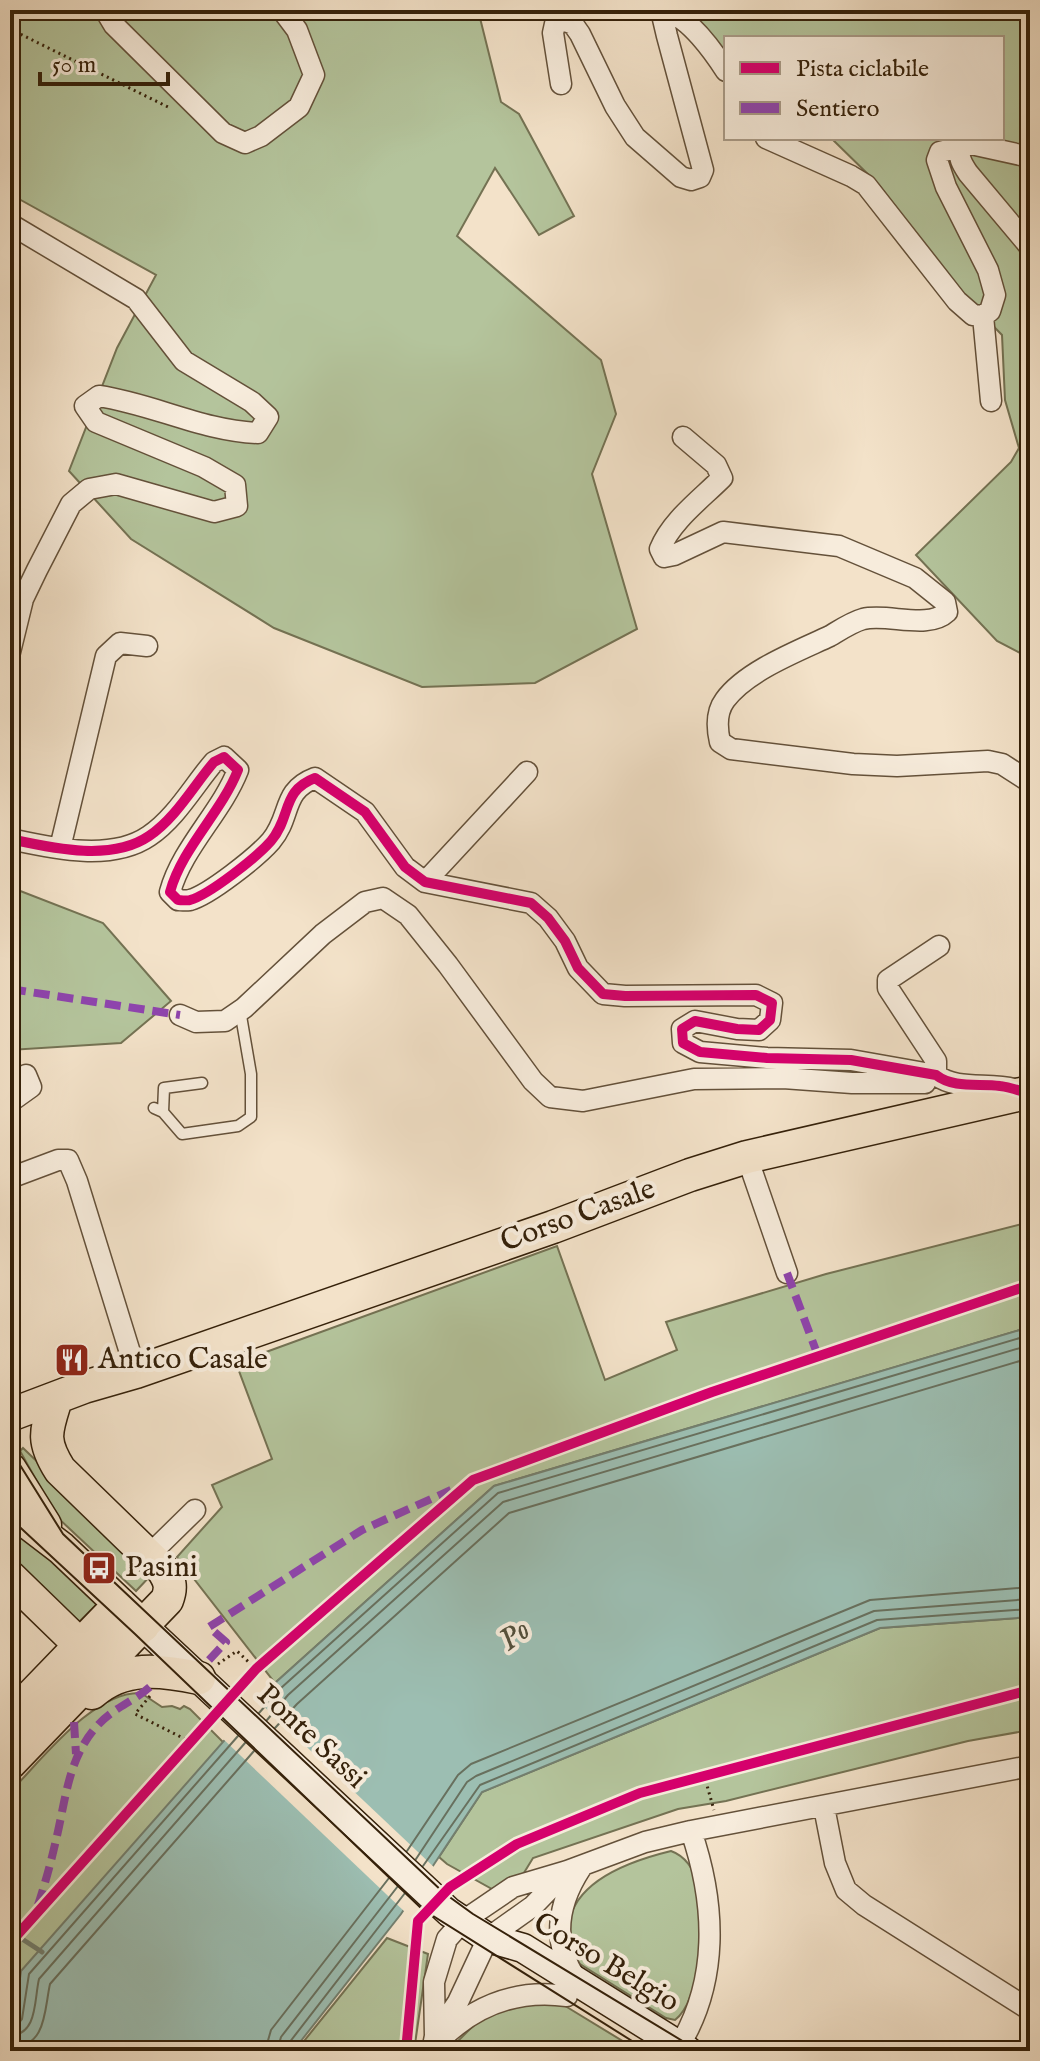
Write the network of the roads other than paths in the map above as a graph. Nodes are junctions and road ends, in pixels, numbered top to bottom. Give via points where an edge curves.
1 (105, 10) edge
2 (282, 10) edge
3 (724, 68) edge
4 (561, 84) dead end
5 (770, 140) edge
6 (960, 147) junction
7 (1030, 157) edge
8 (10, 224) edge
9 (1030, 247) edge
10 (983, 316) junction
11 (991, 401) dead end
12 (683, 437) dead end
13 (147, 646) dead end
14 (10, 652) edge
15 (527, 772) dead end
16 (1030, 782) edge
17 (10, 839) edge
18 (60, 848) junction
19 (425, 882) junction
20 (939, 946) dead end
21 (240, 1010) junction
22 (180, 1015) dead end
23 (26, 1075) dead end
24 (939, 1077) junction
25 (202, 1083) dead end
26 (1028, 1092) edge
27 (10, 1102) edge
28 (747, 1157) junction
29 (10, 1178) edge
30 (787, 1273) dead end
31 (136, 1372) junction
32 (56, 1399) junction
33 (10, 1415) edge
34 (10, 1469) edge
35 (10, 1509) edge
36 (195, 1510) dead end
37 (61, 1548) junction
38 (148, 1556) junction
39 (10, 1577) edge
40 (131, 1615) junction
41 (80, 1645) junction
42 (206, 1676) junction
43 (10, 1718) edge
44 (10, 1763) edge
45 (1030, 1766) edge
46 (824, 1807) junction
47 (691, 1831) junction
48 (575, 1868) junction
49 (432, 1898) joint
50 (463, 1921) junction
51 (488, 1938) junction
52 (573, 1989) junction
53 (1030, 2010) edge
54 (434, 2045) edge
55 (676, 2050) edge

1 - 2 street via 201,113 223,133 245,143 299,107 314,75 297,30
3 - 4 street via 691,28 667,13 663,19 703,170 691,180 635,137 580,34 563,20 553,33
5 - 10 street via 866,185 957,301 973,315
6 - 7 street via 971,144
6 - 9 street via 961,163
6 - 10 street via 940,152 937,160 988,270 995,295
8 - 14 street via 136,299 184,361 268,417 258,433 230,432 130,401 99,396 85,406 96,422 235,485 237,506 214,512 116,484 89,489 71,504 37,570 23,599
10 - 11 street
12 - 16 street via 716,465 722,478 663,540 664,557 723,532 839,546 915,578 945,602 947,612 929,621 863,619 752,676 725,699 717,730 720,742 731,749 853,764 988,761
13 - 18 street via 120,643 106,656
15 - 19 street
17 - 18 street
18 - 19 street via 106,850 150,835 224,757 238,770 229,793 175,875 170,892 178,900 189,901 236,872 271,840 285,818 291,793 315,778 365,812 405,867
19 - 24 street via 531,903 548,918 578,968 603,994 756,995 772,1003 770,1020 759,1030 695,1021 682,1029 683,1043 700,1052 851,1060
20 - 24 street via 888,980 888,988 936,1061
21 - 22 street via 225,1021 196,1022
21 - 24 street via 323,934 365,902 383,898 408,915 523,1070 550,1097 583,1101 694,1079 930,1083
21 - 25 lane via 251,1074 251,1117 238,1126 182,1134 158,1110 164,1088
23 - 27 street via 31,1087
24 - 26 street
26 - 28 main road, Corso Casale
28 - 30 street
28 - 31 main road, Corso Casale
29 - 31 street via 68,1160
31 - 32 main road, Corso Casale
32 - 33 main road, Corso Casale
32 - 38 main road via 48,1423 48,1451 60,1470
34 - 37 main road
35 - 37 main road
36 - 38 street
37 - 40 main road
38 - 40 main road via 169,1579 171,1590 167,1600
39 - 41 main road
40 - 41 main road
40 - 42 main road, Ponte Sassi
40 - 44 main road
41 - 43 main road
42 - 44 main road via 134,1671 107,1680 51,1734
42 - 49 main road, Ponte Sassi
45 - 46 street
46 - 47 street
46 - 53 street via 846,1890
47 - 48 street
47 - 55 street via 703,1869 710,1952 701,1998
48 - 50 street via 513,1887
48 - 51 street
48 - 52 street via 560,1921
49 - 50 main road, Corso Belgio
50 - 51 main road, Corso Belgio
50 - 54 street via 447,1939 434,1982
51 - 52 main road, Corso Belgio via 506,1959
51 - 54 street
52 - 54 street via 499,2000
52 - 55 main road, Corso Belgio

